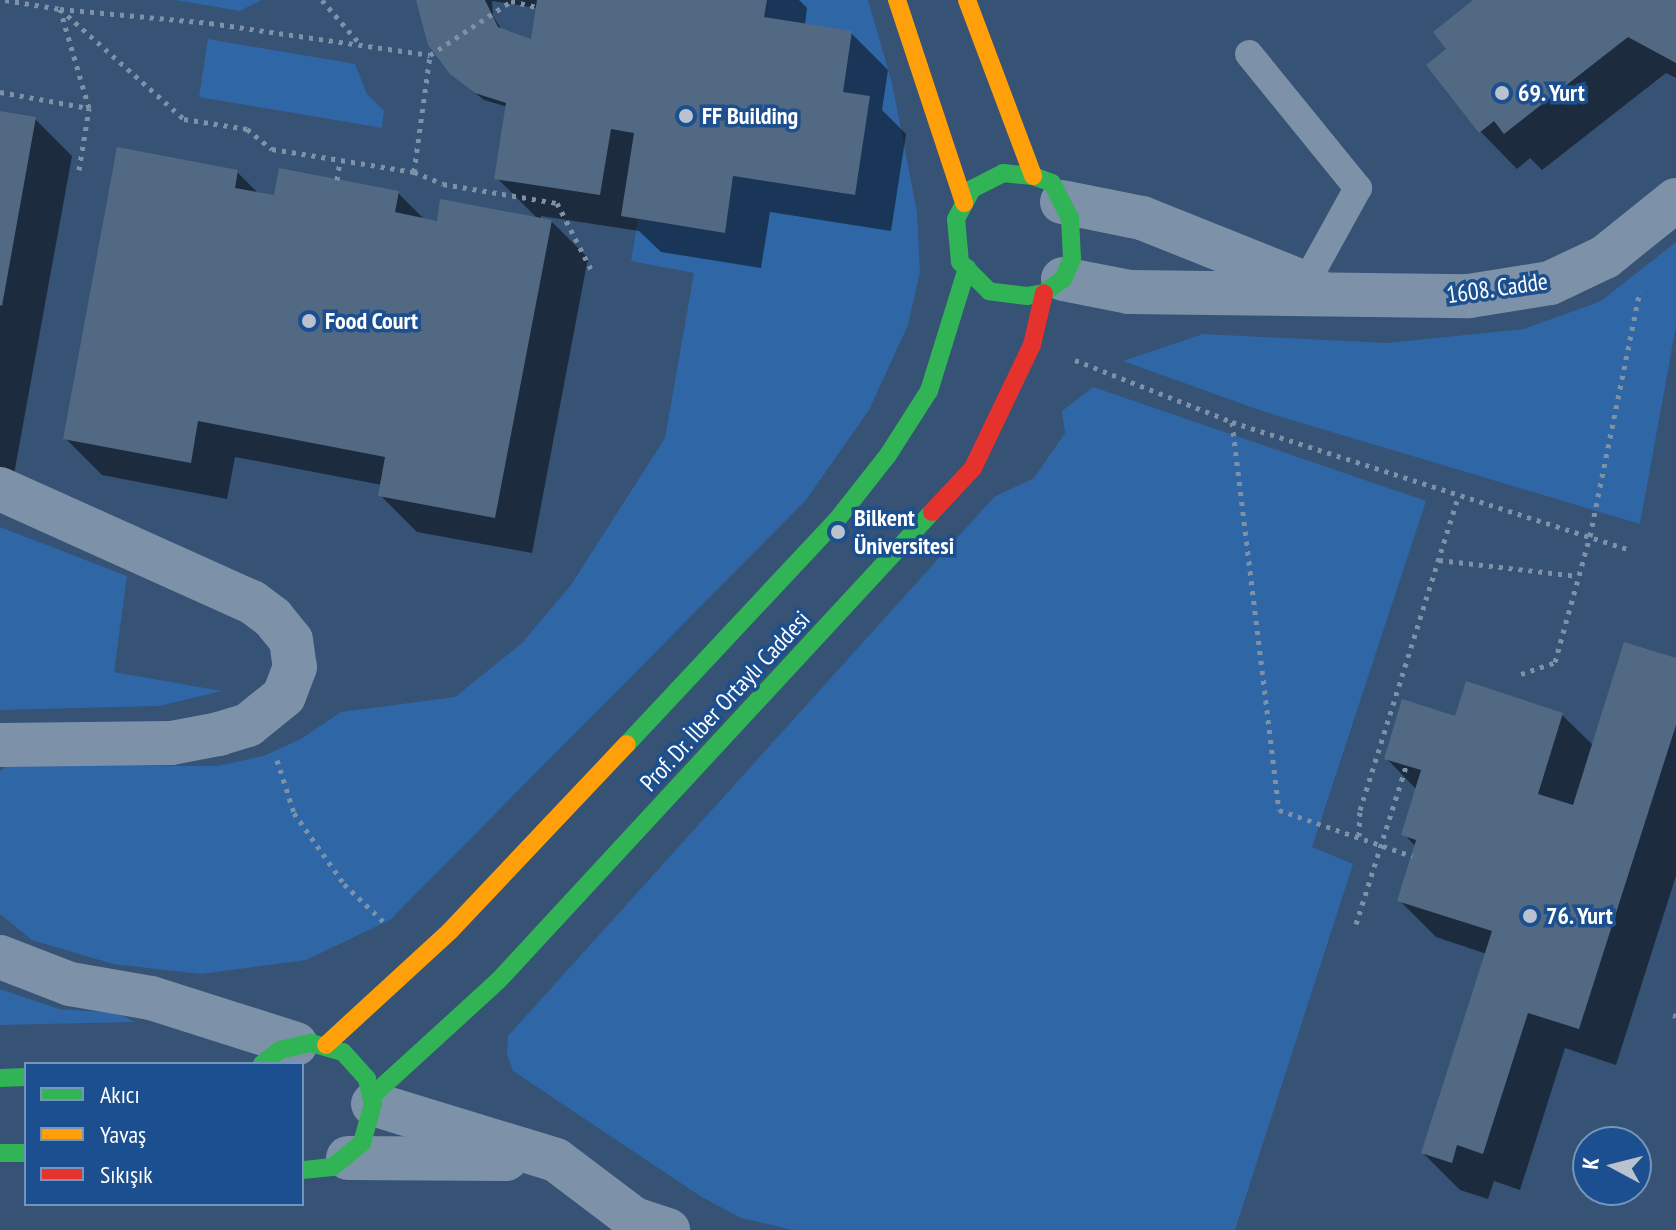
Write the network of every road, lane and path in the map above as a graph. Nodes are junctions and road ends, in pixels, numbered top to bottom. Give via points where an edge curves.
1 (5, 0) edge
2 (322, 0) edge
3 (897, 0) edge
4 (967, 0) edge
5 (511, 1) edge
6 (536, 7) dead end
7 (60, 9) junction
8 (362, 46) junction
9 (1249, 54) dead end
10 (430, 55) junction
11 (0, 92) edge
12 (89, 108) junction
13 (340, 161) junction
14 (79, 170) dead end
15 (414, 172) junction
16 (337, 180) dead end
17 (1047, 189) junction
18 (964, 203) junction
19 (1666, 208) edge
20 (967, 268) junction
21 (593, 273) dead end
22 (1053, 286) junction
23 (1323, 291) junction
24 (1032, 345) junction
25 (1232, 422) junction
26 (0, 489) edge
27 (1458, 497) junction
28 (1590, 536) junction
29 (1631, 550) dead end
30 (1439, 560) junction
31 (1578, 576) junction
32 (1521, 674) dead end
33 (0, 745) edge
34 (274, 751) dead end
35 (1406, 766) dead end
36 (1359, 836) junction
37 (1382, 845) junction
38 (1412, 856) dead end
39 (1356, 924) dead end
40 (0, 957) edge
41 (421, 957) junction
42 (295, 1051) edge
43 (24, 1077) edge
44 (0, 1078) edge
45 (372, 1100) junction
46 (0, 1153) edge
47 (24, 1153) edge
48 (348, 1158) junction
49 (556, 1160) junction
50 (304, 1170) edge
51 (645, 1226) edge

1 - 7 path
2 - 8 path
3 - 18 street
4 - 17 street
5 - 6 path
5 - 10 path
7 - 8 path via 210,23
7 - 12 path
7 - 13 path via 184,119 247,129 272,149
8 - 10 path
9 - 23 lane via 1358,188
10 - 15 path
11 - 12 path
12 - 14 path
13 - 15 path
13 - 16 path
15 - 21 path via 443,184 557,203
17 - 18 street, 1608. Cadde via 1003,173 972,189
17 - 22 street via 1070,218 1072,259
17 - 23 street, 1608. Cadde via 1142,218
18 - 20 street via 956,219 960,262
19 - 23 street, 1608. Cadde via 1605,257 1550,283 1469,296
19 - 28 path
20 - 22 street, 1608. Cadde via 989,291 1027,296
20 - 41 street, Prof. Dr. İlber Ortaylı Caddesi via 929,391 862,488
22 - 23 street, 1608. Cadde via 1129,292
22 - 24 street, Prof. Dr. İlber Ortaylı Caddesi
24 - 25 path
24 - 45 street, Prof. Dr. İlber Ortaylı Caddesi via 973,468 498,981
25 - 27 path
25 - 36 path via 1279,810
26 - 33 street via 252,602 291,640 295,667 284,696 248,725 219,734 171,743
27 - 28 path
27 - 30 path
28 - 29 path
28 - 31 path
30 - 31 path
30 - 36 path via 1360,810
31 - 32 path via 1555,662
34 - 41 path via 294,813 344,884
35 - 37 path
36 - 37 path
37 - 38 path
37 - 39 path
40 - 42 street via 70,984 151,998
41 - 42 street, Prof. Dr. İlber Ortaylı Caddesi
42 - 45 street via 343,1052 356,1064
43 - 44 street
45 - 48 street via 370,1124
45 - 49 street
46 - 47 street
48 - 49 street
48 - 50 street via 332,1167
49 - 51 street

